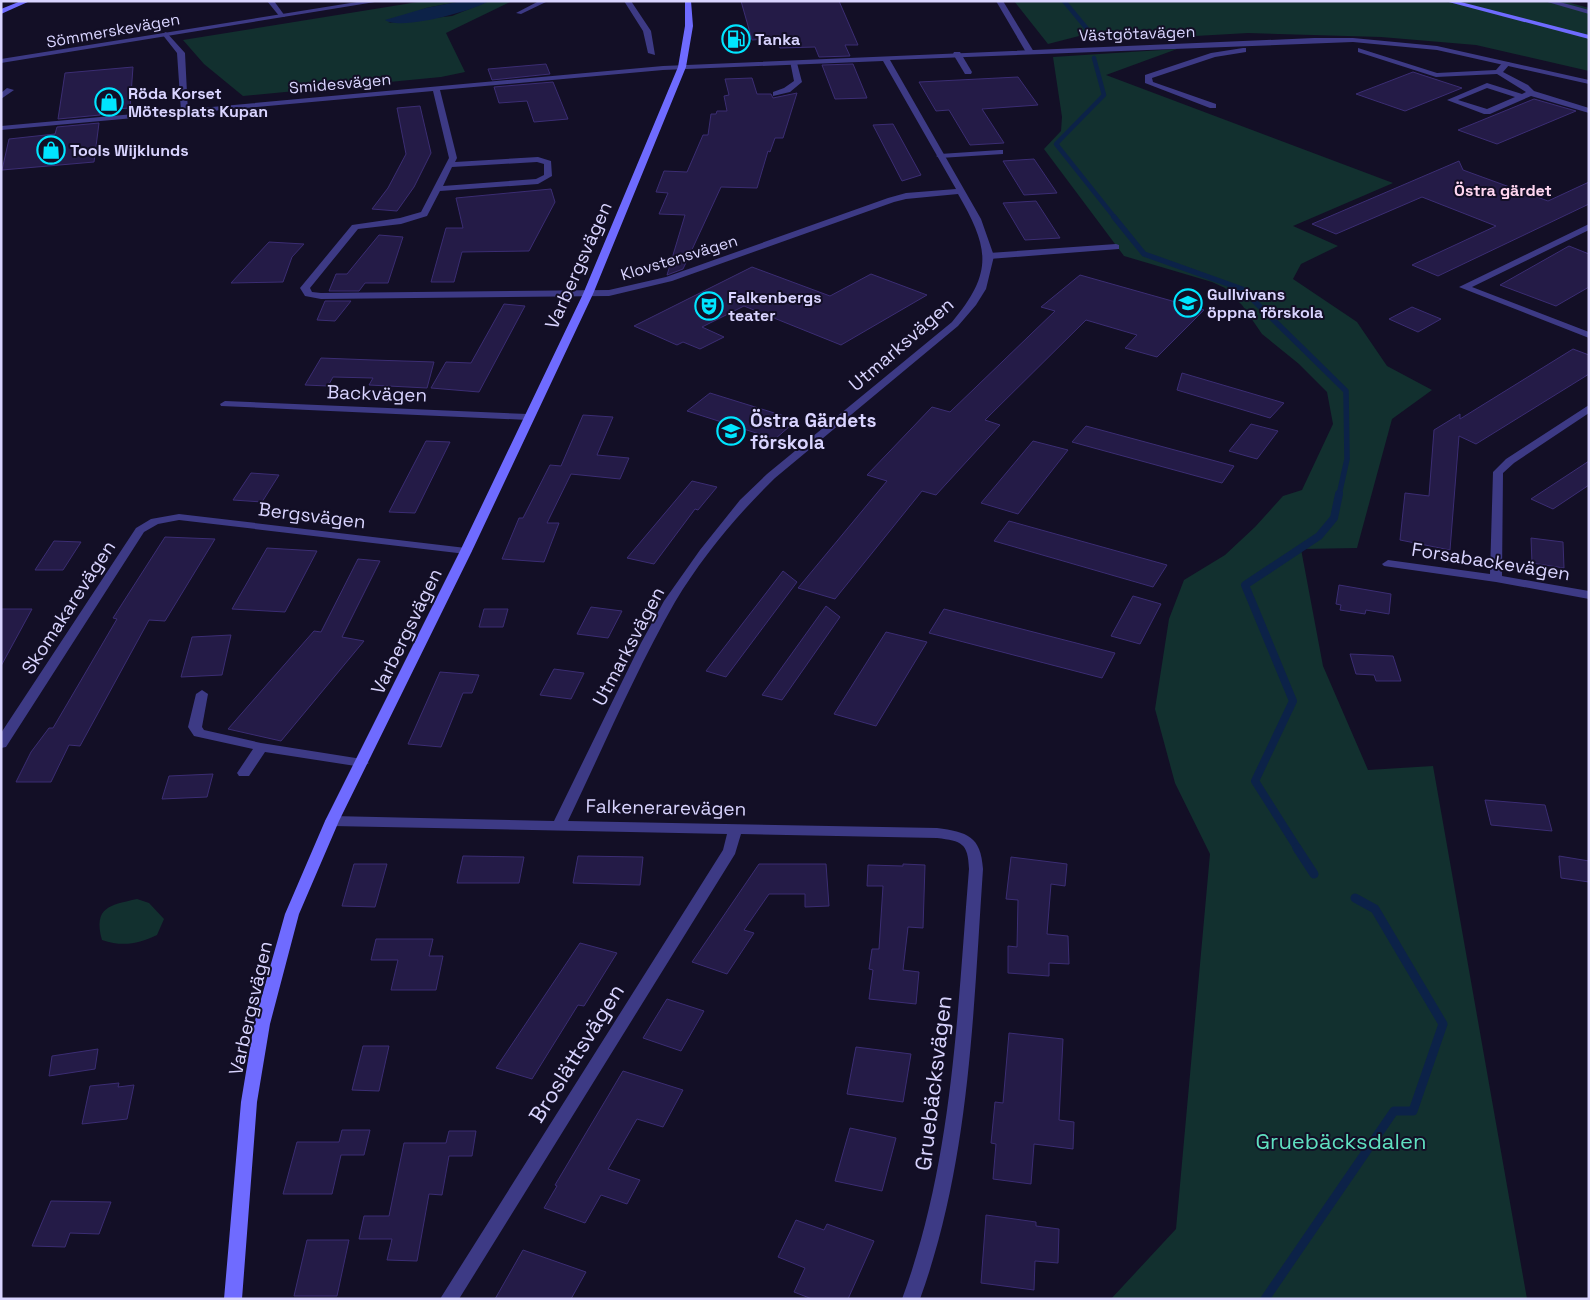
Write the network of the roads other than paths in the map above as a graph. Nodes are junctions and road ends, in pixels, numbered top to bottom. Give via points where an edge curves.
1 (27, 1) edge
2 (270, 1) edge
3 (378, 1) edge
4 (545, 1) edge
5 (627, 1) edge
6 (688, 1) edge
7 (999, 1) edge
8 (1448, 1) edge
9 (1547, 1) edge
10 (1, 12) edge
11 (1589, 12) edge
12 (519, 13) dead end
13 (282, 16) junction
14 (166, 34) junction
15 (1589, 37) edge
16 (1243, 50) dead end
17 (1362, 50) dead end
18 (1030, 52) junction
19 (652, 53) dead end
20 (957, 54) junction
21 (885, 58) junction
22 (1, 61) edge
23 (793, 63) junction
24 (1506, 64) junction
25 (682, 67) junction
26 (968, 72) dead end
27 (1498, 72) junction
28 (1589, 82) edge
29 (436, 88) junction
30 (10, 90) dead end
31 (1531, 93) junction
32 (776, 94) dead end
33 (1, 97) edge
34 (1522, 97) junction
35 (1213, 106) dead end
36 (184, 111) junction
37 (1589, 111) edge
38 (1, 128) edge
39 (1000, 152) dead end
40 (940, 156) junction
41 (451, 165) junction
42 (438, 189) junction
43 (960, 190) junction
44 (1589, 227) edge
45 (1116, 247) dead end
46 (989, 256) junction
47 (588, 294) junction
48 (1589, 336) edge
49 (225, 404) dead end
50 (1589, 408) edge
51 (528, 416) junction
52 (155, 521) joint
53 (466, 551) junction
54 (1388, 564) dead end
55 (1496, 578) junction
56 (1589, 595) edge
57 (202, 694) dead end
58 (1, 744) edge
59 (261, 747) junction
60 (362, 763) junction
61 (244, 773) dead end
62 (332, 821) junction
63 (559, 825) junction
64 (736, 828) junction
65 (976, 869) joint
66 (233, 1299) edge
67 (449, 1299) edge
68 (911, 1299) edge

1 - 10 main road
2 - 13 street
3 - 13 street, Sömmerskevägen
4 - 12 street
5 - 19 street via 647,31
6 - 25 main road, Varbergsvägen
7 - 18 street
8 - 15 main road
9 - 11 street
13 - 14 street, Sömmerskevägen
14 - 22 street, Sömmerskevägen
14 - 36 street via 181,53
16 - 35 street via 1214,55 1148,78 1149,83
17 - 27 street via 1436,75
18 - 20 street, Västgötavägen
18 - 24 street, Västgötavägen via 1353,40 1437,48
20 - 21 street, Västgötavägen
20 - 26 street
21 - 23 street, Västgötavägen
21 - 40 street
23 - 25 street, Västgötavägen
23 - 32 street via 798,82
24 - 27 street
24 - 28 street, Västgötavägen
25 - 29 street, Smidesvägen
25 - 47 main road, Varbergsvägen
27 - 31 street
29 - 36 street, Smidesvägen
29 - 41 street via 451,150
30 - 33 street
31 - 34 street
31 - 37 street
34 - 34 street via 1487,112 1451,100 1487,85
36 - 38 street, Smidesvägen
39 - 40 street
40 - 43 street
41 - 42 street
41 - 42 street via 538,160 548,163 549,171 548,176 538,181
42 - 47 street, Klovstensvägen via 424,214 401,221 355,227 305,288 308,294
43 - 46 street via 977,219
43 - 47 street, Klovstensvägen via 891,200 669,279
44 - 48 street via 1464,286
45 - 46 street
46 - 63 street, Utmarksvägen via 981,289 955,324 771,476 744,502 704,552 646,643
47 - 51 main road, Varbergsvägen
49 - 51 street, Backvägen
50 - 55 street via 1498,472
51 - 53 main road, Varbergsvägen
52 - 53 street, Bergsvägen via 180,517
52 - 58 street, Skomakarevägen via 140,530
53 - 60 main road, Varbergsvägen
54 - 55 street, Forsabackevägen
55 - 56 street, Forsabackevägen
57 - 59 street via 195,727 200,733
59 - 60 street
59 - 61 street
60 - 62 main road, Varbergsvägen
62 - 63 street, Falkenerarevägen
62 - 66 main road, Varbergsvägen via 292,914 262,1024 249,1102
63 - 64 street, Falkenerarevägen
64 - 65 street, Falkenerarevägen via 957,835 970,842 976,852
64 - 67 street, Broslättsvägen via 730,850
65 - 68 street, Gruebäcksvägen via 959,1088 943,1186

